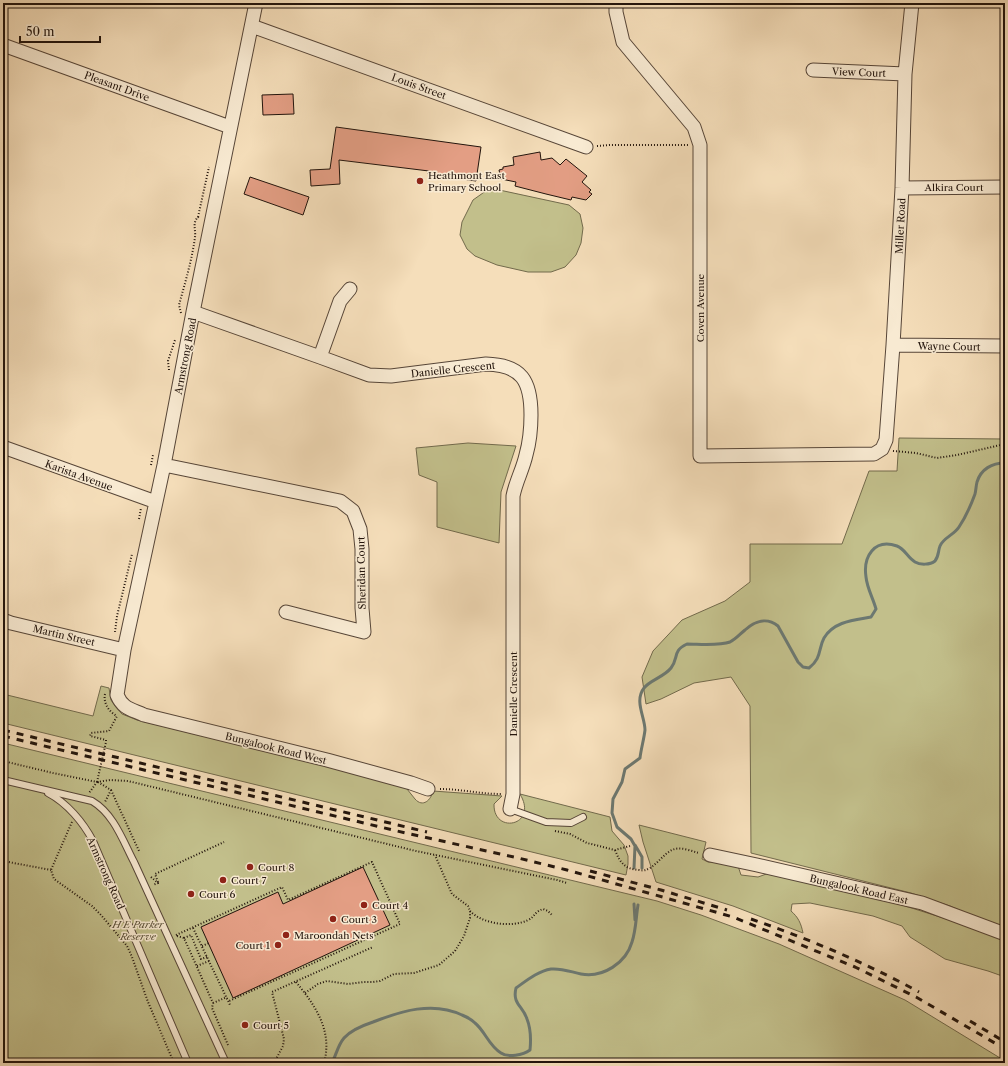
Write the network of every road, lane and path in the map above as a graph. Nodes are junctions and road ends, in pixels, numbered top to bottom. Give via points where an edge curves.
1 (256, 3) edge
2 (616, 3) edge
3 (912, 3) edge
4 (252, 26) junction
5 (3, 45) edge
6 (812, 70) dead end
7 (905, 74) junction
8 (230, 127) junction
9 (700, 144) junction
10 (586, 147) joint
11 (1005, 187) edge
12 (902, 188) junction
13 (200, 220) dead end
14 (198, 232) dead end
15 (195, 236) junction
16 (350, 289) dead end
17 (187, 314) junction
18 (176, 338) dead end
19 (893, 345) junction
20 (1005, 346) edge
21 (320, 356) junction
22 (168, 376) dead end
23 (1005, 444) edge
24 (3, 447) edge
25 (882, 448) junction
26 (153, 454) dead end
27 (164, 465) junction
28 (150, 467) dead end
29 (149, 500) junction
30 (139, 521) dead end
31 (133, 552) dead end
32 (286, 612) dead end
33 (3, 620) edge
34 (112, 646) junction
35 (124, 650) junction
36 (105, 693) dead end
37 (120, 711) junction
38 (3, 762) edge
39 (3, 780) edge
40 (96, 782) junction
41 (40, 788) junction
42 (428, 789) joint
43 (112, 790) junction
44 (512, 794) junction
45 (85, 799) junction
46 (101, 808) junction
47 (510, 809) joint
48 (76, 816) junction
49 (583, 816) dead end
50 (552, 831) dead end
51 (224, 842) dead end
52 (630, 846) dead end
53 (615, 850) junction
54 (140, 852) dead end
55 (435, 855) junction
56 (710, 855) joint
57 (3, 861) edge
58 (51, 870) junction
59 (148, 873) dead end
60 (158, 883) junction
61 (567, 884) dead end
62 (153, 885) dead end
63 (470, 911) junction
64 (552, 915) dead end
65 (173, 928) dead end
66 (193, 928) junction
67 (1005, 934) edge
68 (176, 935) junction
69 (184, 938) junction
70 (209, 943) dead end
71 (202, 946) junction
72 (373, 947) dead end
73 (207, 956) junction
74 (209, 961) junction
75 (197, 966) junction
76 (296, 982) junction
77 (305, 993) junction
78 (227, 997) junction
79 (229, 1002) junction
80 (213, 1003) junction
81 (230, 1005) dead end
82 (230, 1051) dead end
83 (174, 1063) edge
84 (188, 1063) edge
85 (226, 1063) edge
86 (274, 1063) edge
87 (324, 1063) edge

1 - 4 street, Armstrong Road
2 - 9 street, Coven Avenue via 623,42 694,127
3 - 7 street, Miller Road
4 - 8 street, Armstrong Road
4 - 10 street, Louis Street
5 - 8 street, Pleasant Drive
6 - 7 street, View Court
7 - 12 street, Miller Road
8 - 17 street, Armstrong Road
9 - 10 path
9 - 25 street, Coven Avenue via 700,456 874,454
11 - 12 street, Alkira Court
12 - 19 street, Miller Road
13 - 15 path via 198,217 196,219
14 - 15 path
15 - 17 path via 179,305
16 - 21 street via 340,301
17 - 21 street, Danielle Crescent
17 - 27 street, Armstrong Road
18 - 22 path via 168,361
19 - 20 street, Wayne Court
19 - 25 street, Miller Road via 886,440
21 - 44 street, Danielle Crescent via 369,375 391,376 499,364 512,369 528,385 531,437 513,496
23 - 25 path via 937,458
24 - 29 street, Karista Avenue
26 - 28 path
27 - 29 street, Armstrong Road
27 - 32 street, Sheridan Court via 340,502 353,511 360,529 362,549 364,632
29 - 30 path
29 - 35 street, Armstrong Road
31 - 34 path via 116,616
33 - 34 street, Martin Street
34 - 35 street, Martin Street
35 - 37 street, Armstrong Road via 117,695
36 - 37 path via 107,707
37 - 40 path via 109,731 91,733 90,736 106,740
37 - 42 street, Bungalook Road West via 334,762
38 - 40 path
39 - 41 lane
40 - 43 path
40 - 45 path
40 - 55 path via 128,781
41 - 45 lane
41 - 48 lane, Armstrong Road via 58,799
42 - 44 path
43 - 46 path
43 - 54 path
44 - 47 street, Danielle Crescent
45 - 46 lane
46 - 85 lane via 114,823 134,862
47 - 49 lane via 546,822 571,823
48 - 58 path
48 - 84 lane, Armstrong Road via 93,841
50 - 53 path via 570,834 588,843
51 - 60 path via 155,874
52 - 53 path
53 - 56 path via 618,860 624,865 644,871 673,849 682,848
55 - 61 path
55 - 63 path via 452,894 464,902
56 - 67 street, Bungalook Road East via 922,903
57 - 58 path
58 - 83 path via 54,879 92,906 127,946
59 - 60 path
60 - 62 path
63 - 64 path via 474,916 499,924 528,920 537,910 543,909
63 - 77 path via 464,936 455,951 439,965 414,973 394,974 373,982 348,984 327,980
65 - 68 path
66 - 68 path
66 - 71 path
66 - 79 path via 282,887 288,900 372,862 400,924
68 - 69 path
69 - 73 path via 191,935 201,959
69 - 75 path
70 - 71 path
71 - 73 path
72 - 76 path
73 - 74 path
74 - 75 path
74 - 78 path
75 - 80 path
76 - 77 path
76 - 86 path via 272,992 284,1039
77 - 87 path via 321,1018 325,1032 327,1043
78 - 79 path
78 - 80 path
79 - 81 path
80 - 82 path via 212,1008

